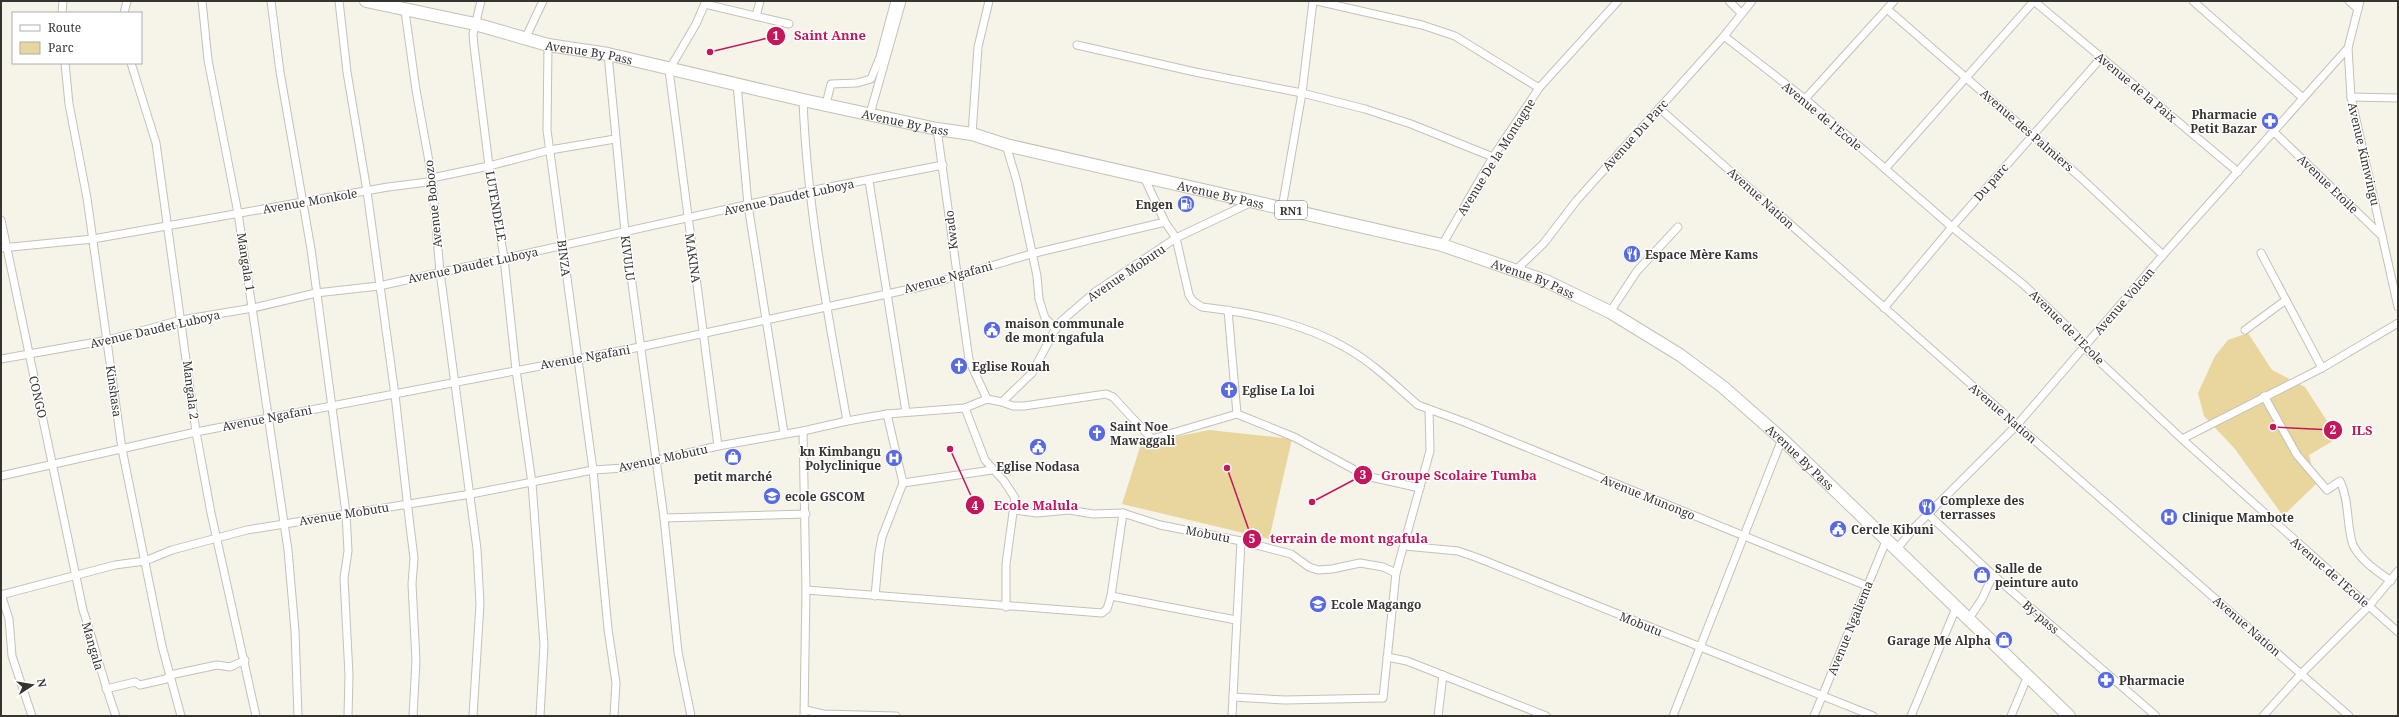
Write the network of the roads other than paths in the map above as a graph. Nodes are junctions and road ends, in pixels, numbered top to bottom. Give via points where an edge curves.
1 (63, 1) edge
2 (126, 1) edge
3 (202, 1) edge
4 (271, 1) edge
5 (339, 1) edge
6 (366, 1) edge
7 (481, 1) edge
8 (543, 1) edge
9 (760, 1) edge
10 (895, 1) edge
11 (902, 1) edge
12 (989, 1) edge
13 (1313, 1) edge
14 (1316, 1) edge
15 (1618, 1) edge
16 (1729, 1) edge
17 (1752, 1) edge
18 (1894, 1) edge
19 (2034, 1) edge
20 (2193, 1) edge
21 (2349, 1) edge
22 (2360, 1) edge
23 (380, 2) edge
24 (706, 2) edge
25 (1887, 8) junction
26 (2358, 9) junction
27 (405, 11) junction
28 (62, 12) edge
29 (124, 12) edge
30 (1741, 13) junction
31 (756, 16) junction
32 (475, 24) junction
33 (789, 24) dead end
34 (1724, 36) junction
35 (526, 37) junction
36 (548, 44) junction
37 (1077, 45) dead end
38 (2348, 48) junction
39 (608, 54) junction
40 (2101, 58) junction
41 (65, 64) edge
42 (131, 64) edge
43 (669, 70) junction
44 (1968, 78) junction
45 (737, 84) junction
46 (1539, 88) junction
47 (1302, 93) junction
48 (2351, 97) junction
49 (2303, 98) junction
50 (2398, 98) edge
51 (1804, 99) junction
52 (803, 100) junction
53 (826, 104) junction
54 (1659, 108) junction
55 (870, 114) junction
56 (937, 129) junction
57 (2274, 132) junction
58 (972, 134) junction
59 (2032, 135) junction
60 (614, 139) junction
61 (1006, 145) junction
62 (550, 150) junction
63 (1493, 157) junction
64 (943, 165) junction
65 (489, 166) junction
66 (1885, 169) junction
67 (2238, 172) junction
68 (1144, 177) junction
69 (432, 178) junction
70 (869, 181) junction
71 (367, 191) junction
72 (809, 191) junction
73 (1256, 201) junction
74 (304, 202) junction
75 (748, 205) junction
76 (1282, 208) junction
77 (238, 213) junction
78 (1, 220) edge
79 (688, 220) junction
80 (1165, 222) junction
81 (169, 227) junction
82 (1678, 227) dead end
83 (1952, 227) junction
84 (625, 232) junction
85 (2382, 236) junction
86 (1176, 238) junction
87 (93, 239) junction
88 (1442, 245) junction
89 (563, 246) junction
90 (4, 248) edge
91 (2261, 253) dead end
92 (1031, 254) junction
93 (2163, 254) junction
94 (504, 258) junction
95 (1518, 270) junction
96 (440, 272) junction
97 (957, 274) junction
98 (379, 286) junction
99 (887, 292) junction
100 (316, 293) junction
101 (2286, 300) junction
102 (827, 307) junction
103 (2398, 307) edge
104 (253, 308) junction
105 (1884, 308) junction
106 (1228, 310) junction
107 (1610, 312) junction
108 (182, 320) junction
109 (766, 320) junction
110 (2398, 323) edge
111 (1056, 329) junction
112 (2245, 330) dead end
113 (704, 332) junction
114 (108, 340) junction
115 (640, 347) junction
116 (2084, 347) junction
117 (28, 355) junction
118 (577, 358) junction
119 (1, 359) edge
120 (2322, 368) junction
121 (516, 370) junction
122 (454, 384) junction
123 (395, 395) junction
124 (2264, 396) junction
125 (987, 399) junction
126 (1002, 402) junction
127 (331, 405) junction
128 (965, 408) junction
129 (1429, 410) junction
130 (906, 412) junction
131 (887, 414) junction
132 (1237, 414) junction
133 (270, 418) junction
134 (848, 420) junction
135 (2017, 425) junction
136 (803, 431) junction
137 (196, 432) junction
138 (784, 434) junction
139 (2182, 439) junction
140 (1782, 440) junction
141 (718, 446) junction
142 (122, 449) junction
143 (655, 461) junction
144 (53, 465) junction
145 (593, 470) junction
146 (992, 470) junction
147 (1, 476) edge
148 (532, 483) junction
149 (902, 483) junction
150 (1420, 488) junction
151 (471, 494) junction
152 (408, 504) junction
153 (1014, 510) junction
154 (1123, 513) junction
155 (346, 514) junction
156 (806, 514) junction
157 (1928, 514) junction
158 (664, 518) junction
159 (284, 523) junction
160 (1743, 536) junction
161 (216, 538) junction
162 (1241, 541) junction
163 (1886, 541) junction
164 (1405, 546) junction
165 (1896, 550) junction
166 (145, 561) junction
167 (2398, 571) edge
168 (1396, 573) junction
169 (76, 574) junction
170 (1993, 575) junction
171 (2391, 581) junction
172 (1867, 586) junction
173 (806, 590) junction
174 (1, 594) edge
175 (875, 596) junction
176 (1111, 596) junction
177 (2370, 606) junction
178 (1006, 607) junction
179 (1956, 608) junction
180 (1236, 620) junction
181 (1968, 620) junction
182 (2398, 632) edge
183 (1700, 648) junction
184 (1387, 657) junction
185 (244, 660) junction
186 (2301, 674) junction
187 (170, 675) junction
188 (1443, 675) junction
189 (2027, 678) junction
190 (106, 689) junction
191 (1233, 697) junction
192 (1822, 697) junction
193 (805, 713) edge
194 (32, 716) edge
195 (116, 716) edge
196 (180, 716) edge
197 (256, 716) edge
198 (298, 716) edge
199 (348, 716) edge
200 (413, 716) edge
201 (473, 716) edge
202 (540, 716) edge
203 (614, 716) edge
204 (691, 716) edge
205 (890, 716) edge
206 (1232, 716) edge
207 (1438, 716) edge
208 (1546, 716) edge
209 (1673, 716) edge
210 (1814, 716) edge
211 (1873, 716) edge
212 (1911, 716) edge
213 (2011, 716) edge
214 (2069, 716) edge
215 (2156, 716) edge
216 (2263, 716) edge
217 (2349, 716) edge

1 - 28 street
2 - 29 street
3 - 77 street, Mangala 1 via 208,60
4 - 74 street via 280,72
5 - 71 street via 347,72
6 - 23 highway, Avenue By Pass / RN1
7 - 32 street, LUTENDELE
8 - 35 street
9 - 31 street
10 - 53 street via 880,57 871,79 857,83 831,84
11 - 55 street
12 - 58 street via 978,47
13 - 47 street
14 - 46 street via 1422,25 1455,36
15 - 46 street, Avenue De la Montagne
16 - 30 street
17 - 30 street, Avenue Du Parc
18 - 25 street
19 - 40 street, Avenue de la Paix
19 - 44 street
20 - 49 street
21 - 26 street
22 - 26 street, Avenue Kimwingu
23 - 27 highway, Avenue By Pass / RN1
24 - 31 street
24 - 43 street
25 - 44 street, Avenue des Palmiers
25 - 51 street
26 - 38 street, Avenue Kimwingu
27 - 32 highway, Avenue By Pass / RN1
27 - 69 street, Avenue Bobozo
30 - 34 street, Avenue Du Parc
31 - 33 street
32 - 35 highway, Avenue By Pass / RN1
32 - 65 street, LUTENDELE via 474,46
34 - 51 street, Avenue de l'Ecole
34 - 54 street, Avenue Du Parc
35 - 36 highway, Avenue By Pass / RN1
36 - 39 highway, Avenue By Pass / RN1
36 - 62 street, BINZA via 546,130
37 - 47 street
38 - 48 street, Avenue Kimwingu
38 - 49 street, Avenue Volcan
39 - 43 highway, Avenue By Pass / RN1
39 - 60 street, KIVULU
40 - 59 street, Du parc
40 - 67 street, Avenue de la Paix
41 - 87 street, Kinshasa via 69,104
42 - 81 street, Mangala 2 via 156,143
43 - 45 highway, Avenue By Pass / RN1
43 - 79 street, MAKINA
44 - 59 street, Avenue des Palmiers
44 - 66 street
45 - 52 highway, Avenue By Pass / RN1
45 - 75 street
46 - 63 street, Avenue De la Montagne
47 - 63 street via 1411,124
47 - 76 street
48 - 50 street
48 - 85 street, Avenue Kimwingu
49 - 57 street, Avenue Volcan
51 - 66 street, Avenue de l'Ecole
52 - 53 highway, Avenue By Pass / RN1
52 - 72 street
53 - 55 highway, Avenue By Pass / RN1
54 - 95 street, Avenue Du Parc
54 - 105 street, Avenue Nation
55 - 56 highway, Avenue By Pass / RN1
56 - 58 highway, Avenue By Pass / RN1
56 - 64 street, Kwado
57 - 67 street, Avenue Volcan
57 - 85 street, Avenue Etoile
58 - 61 highway, Avenue By Pass / RN1
59 - 83 street, Du parc
59 - 93 street, Avenue des Palmiers
60 - 62 street, Avenue Monkole
60 - 84 street, KIVULU
61 - 68 highway, Avenue By Pass / RN1
61 - 92 street via 1017,182
62 - 65 street, Avenue Monkole
62 - 89 street, BINZA
63 - 88 street, Avenue De la Montagne
64 - 70 street, Avenue Daudet Luboya
64 - 97 street, Kwado
65 - 69 street, Avenue Monkole
65 - 94 street, LUTENDELE
66 - 83 street, Avenue de l'Ecole
67 - 93 street, Avenue Volcan
68 - 73 highway, Avenue By Pass / RN1
68 - 80 street
69 - 71 street, Avenue Monkole via 428,182
69 - 96 street, Avenue Bobozo
70 - 72 street, Avenue Daudet Luboya
70 - 99 street
71 - 74 street, Avenue Monkole
71 - 98 street
72 - 75 street, Avenue Daudet Luboya
72 - 102 street
73 - 76 highway, Avenue By Pass / RN1
73 - 86 street, Avenue Mobutu
74 - 77 street, Avenue Monkole
74 - 100 street
75 - 79 street, Avenue Daudet Luboya
75 - 109 street
76 - 88 highway, Avenue By Pass / RN1
77 - 81 street, Avenue Monkole
77 - 104 street, Mangala 1
78 - 90 street, CONGO
79 - 84 street, Avenue Daudet Luboya
79 - 113 street, MAKINA
80 - 86 street
80 - 92 street, Avenue Ngafani
81 - 87 street, Avenue Monkole
81 - 108 street, Mangala 2
82 - 107 street via 1637,271
83 - 105 street, Du parc
83 - 116 street, Avenue de l'Ecole via 2024,284 2076,335
84 - 89 street, Avenue Daudet Luboya
84 - 115 street, KIVULU
85 - 103 street, Avenue Kimwingu
86 - 106 street, Avenue Munongo via 1187,288 1193,301 1202,307
86 - 111 street, Avenue Mobutu via 1095,292 1058,324
87 - 90 street, Avenue Monkole
87 - 114 street, Kinshasa
88 - 95 highway, Avenue By Pass / RN1
89 - 94 street, Avenue Daudet Luboya
89 - 118 street, BINZA
90 - 117 street, CONGO
91 - 101 street
92 - 97 street, Avenue Ngafani
92 - 111 street via 1045,318
93 - 116 street, Avenue Volcan
94 - 96 street, Avenue Daudet Luboya
94 - 121 street, LUTENDELE
95 - 107 highway, Avenue By Pass / RN1
96 - 98 street, Avenue Daudet Luboya
96 - 122 street, Avenue Bobozo
97 - 99 street, Avenue Ngafani via 924,286
97 - 125 street, Kwado via 969,360
98 - 100 street, Avenue Daudet Luboya
98 - 123 street
99 - 102 street, Avenue Ngafani
99 - 130 street
100 - 104 street, Avenue Daudet Luboya
100 - 127 street
101 - 112 street
101 - 120 street
102 - 109 street, Avenue Ngafani
102 - 134 street
104 - 108 street, Avenue Daudet Luboya
104 - 133 street, Mangala 1
105 - 135 street, Avenue Nation
106 - 129 street, Avenue Munongo via 1289,323 1348,349 1418,405
106 - 132 street
107 - 140 highway, Avenue By Pass / RN1 via 1696,366
108 - 114 street, Avenue Daudet Luboya
108 - 137 street, Mangala 2
109 - 113 street, Avenue Ngafani
109 - 138 street
110 - 120 street
111 - 126 street, Avenue Mobutu via 1032,373
113 - 115 street, Avenue Ngafani
113 - 141 street, MAKINA
114 - 117 street, Avenue Daudet Luboya
114 - 142 street, Kinshasa
115 - 118 street, Avenue Ngafani
115 - 143 street, KIVULU
116 - 135 street, Avenue Volcan
116 - 139 street, Avenue de l'Ecole
117 - 119 street, Avenue Daudet Luboya
117 - 144 street, CONGO
118 - 121 street, Avenue Ngafani
118 - 145 street, BINZA
120 - 124 street
121 - 122 street, Avenue Ngafani
121 - 148 street, LUTENDELE
122 - 123 street, Avenue Ngafani
122 - 151 street, Avenue Bobozo
123 - 127 street, Avenue Ngafani
123 - 152 street
124 - 139 street
124 - 171 street via 2298,454 2327,490 2340,481 2346,496 2354,545 2370,566
125 - 126 street
125 - 128 street, Avenue Mobutu
126 - 132 street via 1024,406 1106,394 1113,397 1152,439
127 - 133 street, Avenue Ngafani
127 - 155 street
128 - 130 street, Avenue Mobutu
128 - 146 street via 980,449
129 - 150 street via 1430,451
129 - 160 street, Avenue Munongo via 1467,423
130 - 131 street, Avenue Mobutu
131 - 134 street, Avenue Mobutu
131 - 149 street
132 - 150 street via 1294,437 1366,476
133 - 137 street, Avenue Ngafani
133 - 159 street, Mangala 1
134 - 136 street, Avenue Mobutu
135 - 157 street, Avenue Volcan
135 - 186 street, Avenue Nation
136 - 138 street, Avenue Mobutu
136 - 156 street
137 - 142 street, Avenue Ngafani
137 - 161 street, Mangala 2
138 - 141 street, Avenue Mobutu
139 - 177 street, Avenue de l'Ecole
140 - 160 street
140 - 163 highway, Avenue By Pass / RN1
141 - 143 street, Avenue Mobutu
142 - 144 street, Avenue Ngafani
142 - 166 street, Kinshasa
143 - 145 street, Avenue Mobutu via 624,468
143 - 158 street, KIVULU
144 - 147 street, Avenue Ngafani
144 - 169 street, CONGO
145 - 148 street, Avenue Mobutu
145 - 203 street, BINZA via 608,629 616,683
146 - 149 street
146 - 153 street via 1011,490 1015,498
148 - 151 street, Avenue Mobutu
148 - 202 street, LUTENDELE via 544,646
149 - 175 street via 878,553
150 - 164 street
151 - 152 street, Avenue Mobutu
151 - 201 street, Avenue Bobozo via 480,604
152 - 155 street, Avenue Mobutu
152 - 200 street via 414,558 412,584 416,683
153 - 154 street, Mobutu
153 - 178 street via 1006,564
154 - 162 street, Mobutu via 1160,525
154 - 176 street
155 - 159 street, Avenue Mobutu
155 - 199 street via 348,551 344,578 349,675
156 - 158 street
156 - 173 street
157 - 165 street, Avenue Volcan
157 - 170 street, By-pass
158 - 204 street, KIVULU via 678,652
159 - 161 street, Avenue Mobutu
159 - 198 street, Mangala 1 via 295,631
160 - 172 street, Avenue Munongo
160 - 183 street
161 - 166 street, Avenue Mobutu via 172,550
161 - 185 street, Mangala 2
162 - 168 street, Mobutu via 1291,554 1309,567 1318,570 1360,563 1383,567
162 - 180 street
163 - 165 highway, Avenue By Pass / RN1
163 - 172 street, Avenue Ngaliema
164 - 168 street
164 - 183 street, Mobutu via 1458,551
165 - 179 highway, Avenue By Pass / RN1
166 - 169 street, Avenue Mobutu
166 - 187 street, Kinshasa
167 - 171 street
168 - 184 street
169 - 174 street, Avenue Mobutu
169 - 190 street, Mangala via 83,610
170 - 181 street via 1982,599
170 - 215 street, By-pass
171 - 177 street
172 - 192 street, Avenue Ngaliema
173 - 175 street
173 - 193 street
174 - 194 street via 9,619 12,656
175 - 178 street
176 - 178 street via 1107,609 1102,613
176 - 180 street
177 - 182 street, Avenue de l'Ecole
177 - 186 street
179 - 181 highway, Avenue By Pass / RN1
179 - 212 street
180 - 191 street
181 - 189 highway, Avenue By Pass / RN1
183 - 192 street, Mobutu
183 - 209 street
184 - 188 street via 1407,661
184 - 191 street via 1383,698 1285,700
185 - 187 street via 230,667 217,665
185 - 197 street, Mangala 2
186 - 216 street
186 - 217 street, Avenue Nation
187 - 190 street via 166,679 140,685 135,682
187 - 196 street, Kinshasa
188 - 207 street
188 - 208 street
189 - 213 street
189 - 214 highway, Avenue By Pass / RN1
190 - 195 street, Mangala
191 - 206 street
192 - 210 street, Avenue Ngaliema
192 - 211 street, Mobutu
193 - 205 street

